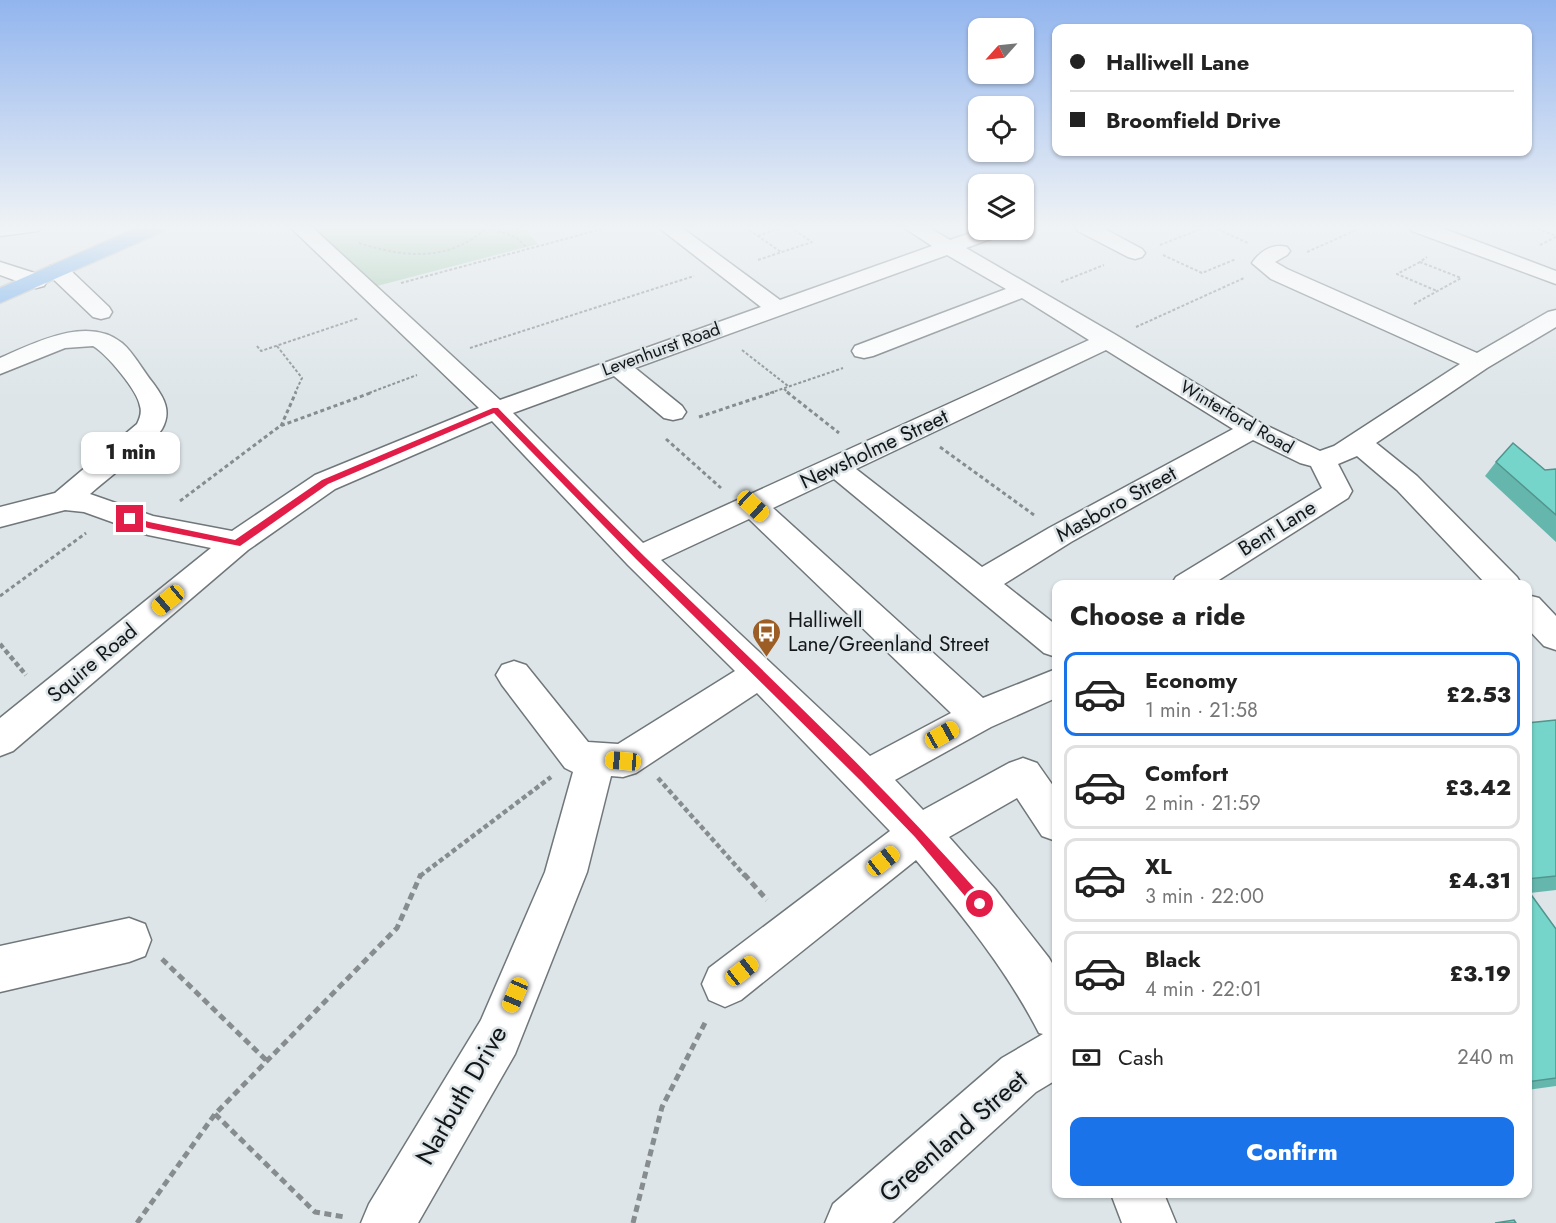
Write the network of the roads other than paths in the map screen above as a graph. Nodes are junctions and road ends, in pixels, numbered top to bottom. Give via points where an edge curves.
1 (29, 284) edge
2 (72, 284) edge
3 (361, 284) edge
4 (744, 284) edge
5 (844, 284) edge
6 (1013, 284) edge
7 (1315, 284) edge
8 (1024, 290) junction
9 (0, 296) edge
10 (775, 308) junction
11 (101, 312) dead end
12 (1556, 317) edge
13 (1108, 339) junction
14 (864, 351) road end
15 (1478, 363) junction
16 (616, 366) junction
17 (0, 367) edge
18 (496, 410) junction
19 (679, 417) road end
20 (1252, 429) junction
21 (1359, 442) junction
22 (1322, 460) junction
23 (836, 467) junction
24 (65, 500) junction
25 (749, 508) junction
26 (0, 517) edge
27 (237, 543) junction
28 (639, 557) junction
29 (1195, 580) edge
30 (1501, 580) edge
31 (981, 583) junction
32 (1532, 612) edge
33 (1556, 637) edge
34 (1052, 641) edge
35 (759, 674) junction
36 (514, 675) dead end
37 (1052, 684) edge
38 (978, 716) junction
39 (0, 740) edge
40 (603, 756) junction
41 (866, 777) junction
42 (1052, 818) edge
43 (919, 833) junction
44 (129, 940) road end
45 (0, 969) edge
46 (725, 984) road end
47 (1052, 1002) edge
48 (1052, 1055) edge
49 (1139, 1198) edge
50 (372, 1221) edge
51 (852, 1223) edge
52 (1149, 1223) edge

1 - 9 highway
2 - 11 street
3 - 18 street
4 - 10 street
5 - 10 street, Levenhurst Road
6 - 8 street, Winterford Road
7 - 15 street
8 - 13 street, Winterford Road
8 - 14 street
10 - 16 street, Levenhurst Road
12 - 15 street, Winterford Road
13 - 20 street, Winterford Road
13 - 23 street, Newsholme Street
15 - 21 street, Winterford Road
16 - 18 street, Levenhurst Road
16 - 19 street
17 - 24 street via 52,344 91,337 114,348 155,404 149,428
18 - 27 street, Squire Road via 325,482
18 - 28 street
20 - 22 street, Winterford Road
20 - 31 street, Masboro Street
21 - 22 street, Winterford Road
21 - 30 street via 1407,483
22 - 29 street, Bent Lane via 1338,491
23 - 25 street, Newsholme Street
23 - 31 street
24 - 26 street
24 - 27 street via 88,503 148,525
25 - 28 street, Newsholme Street
25 - 38 street
27 - 39 street, Squire Road
28 - 35 street
31 - 34 street
32 - 33 street
35 - 40 street
35 - 41 street
36 - 40 street
37 - 38 street
38 - 41 street
40 - 50 street, Narbuth Drive via 566,872 498,1036
41 - 43 street
42 - 43 street via 1023,775
43 - 46 street
43 - 47 street via 980,904
44 - 45 street
48 - 51 street, Greenland Street via 1019,1075
49 - 52 street

